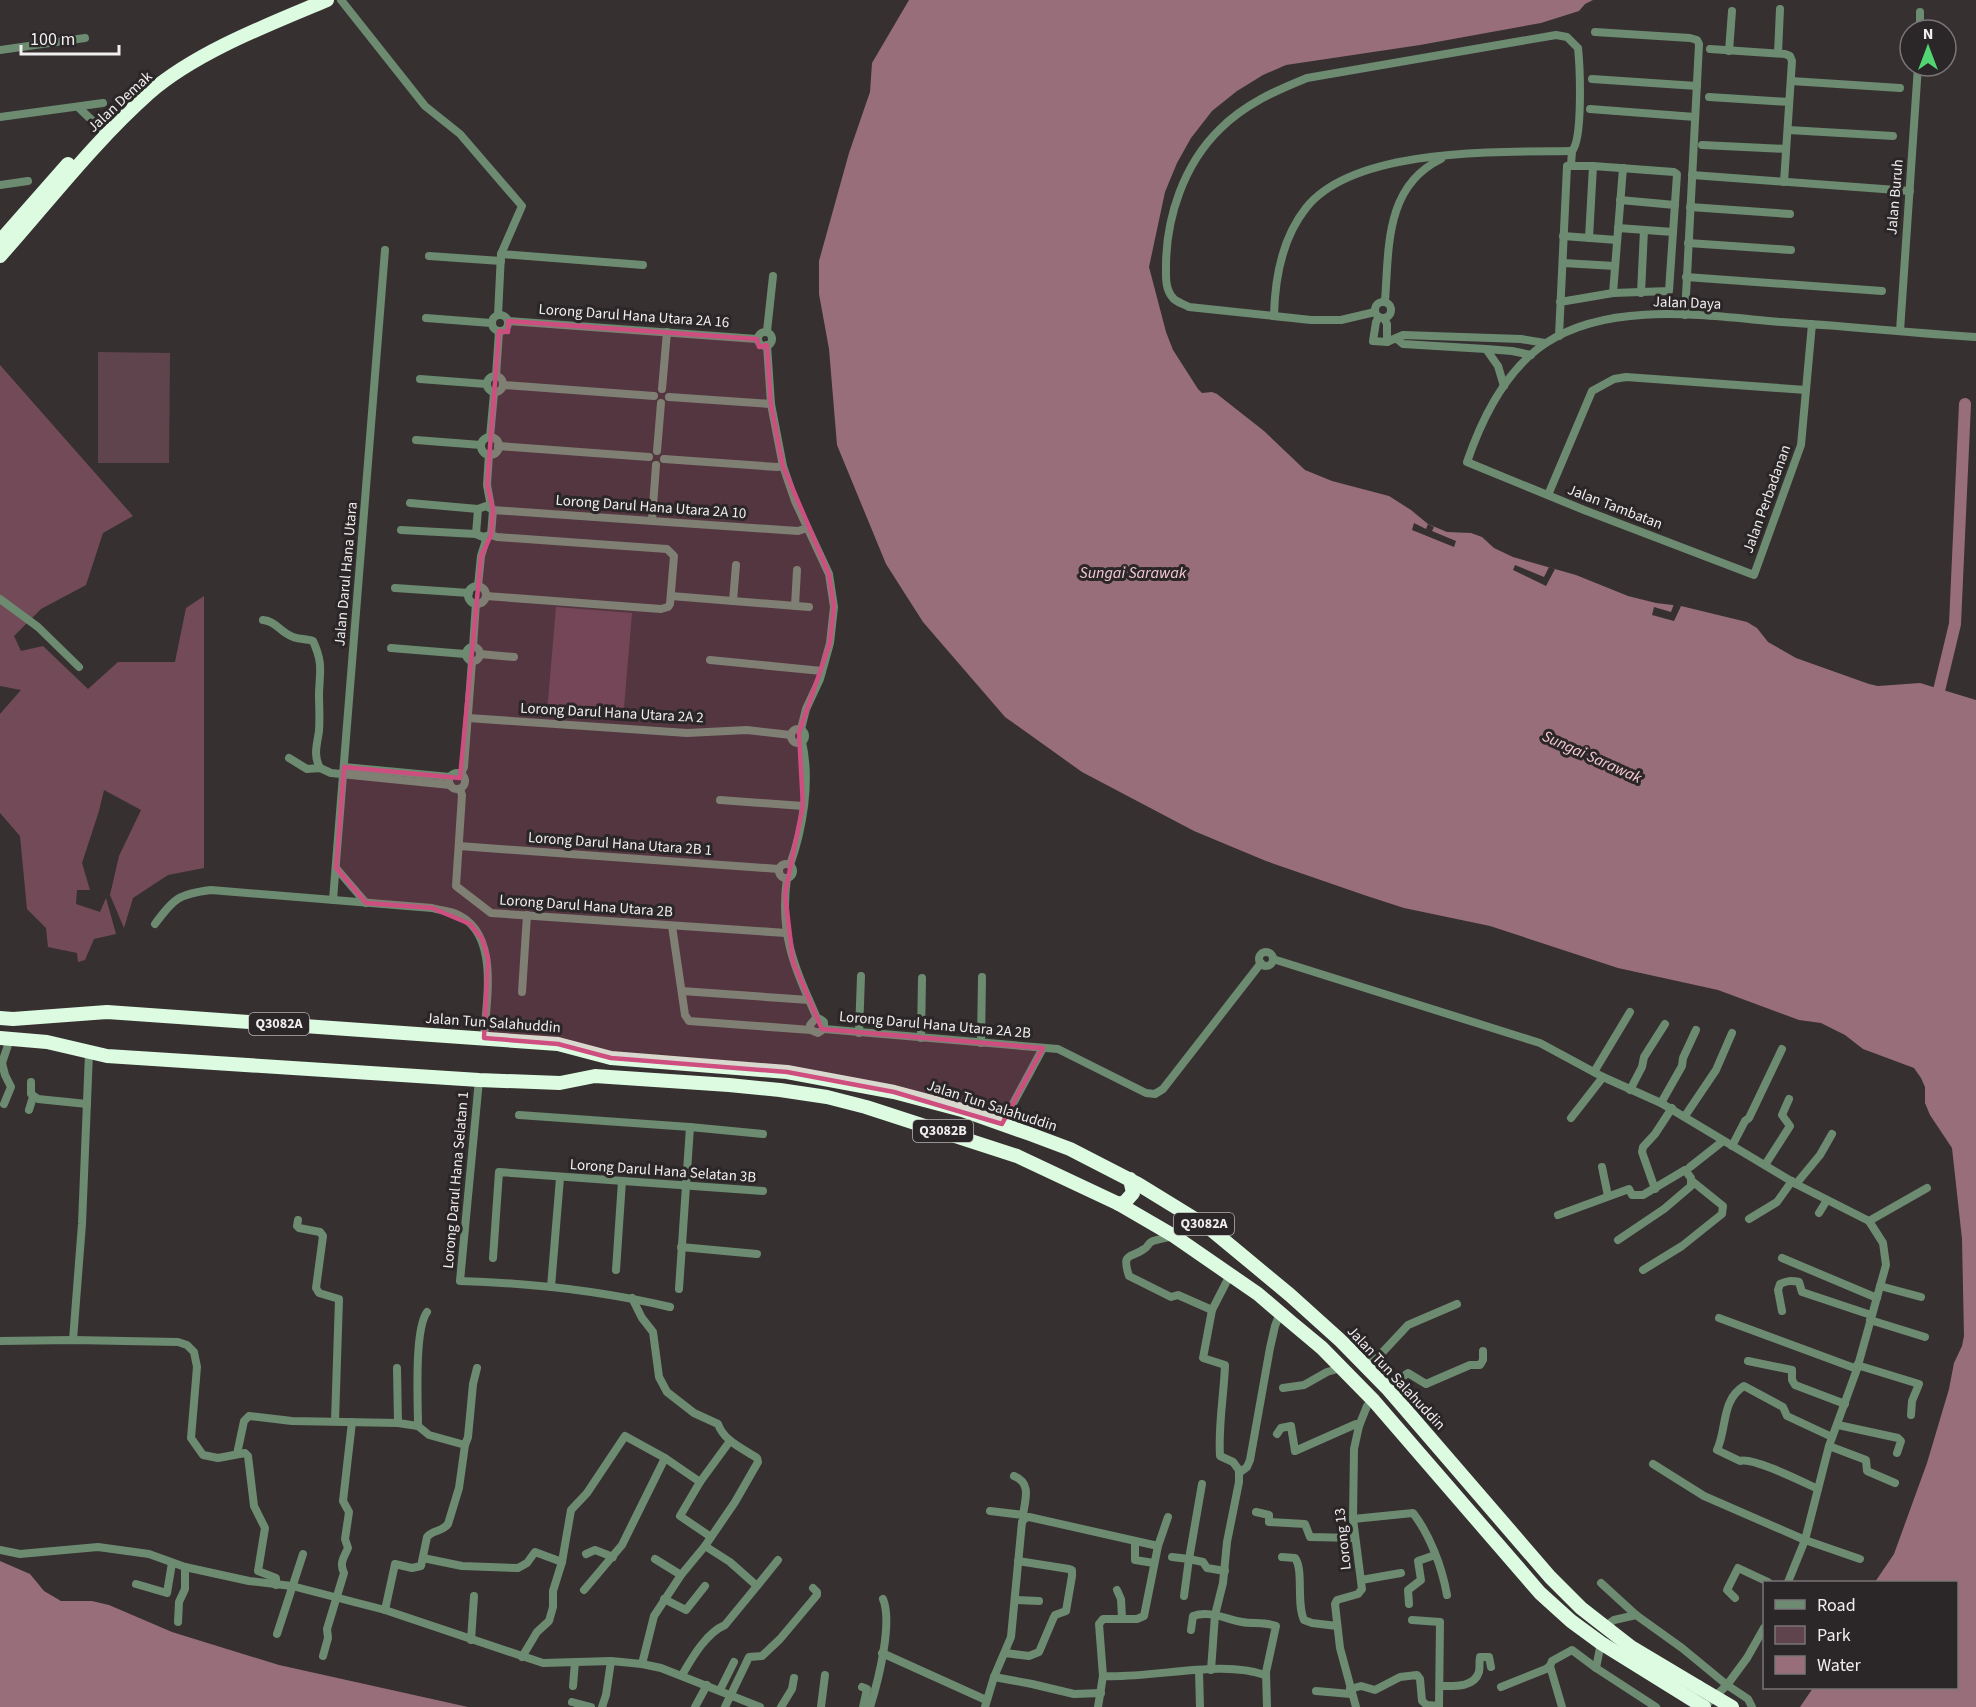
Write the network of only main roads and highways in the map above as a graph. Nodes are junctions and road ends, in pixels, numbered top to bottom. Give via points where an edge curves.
1 (304, 0) edge
2 (327, 0) edge
3 (0, 241) edge
4 (0, 256) edge
5 (0, 1018) edge
6 (5, 1038) edge
7 (1130, 1179) junction
8 (1119, 1204) junction
9 (1704, 1707) edge
10 (1732, 1707) edge

1 - 3 highway, Jalan Demak via 226,37 139,90
2 - 4 highway, Jalan Demak via 223,47 150,92
5 - 7 highway, Jalan Tun Salahuddin / Q3082A via 107,1012 558,1044 611,1058 787,1072 894,1092 962,1110 1071,1149
6 - 8 highway, Q3082B via 46,1042 107,1056 479,1080 560,1083 595,1076 729,1084 827,1097 1017,1156
7 - 8 highway via 1133,1193
7 - 10 highway, Jalan Tun Salahuddin / Q3082A, bridge via 1208,1227 1290,1295 1365,1365 1581,1608 1631,1647
8 - 9 highway, Q3082B via 1230,1275 1322,1348 1374,1401 1540,1593 1600,1643

